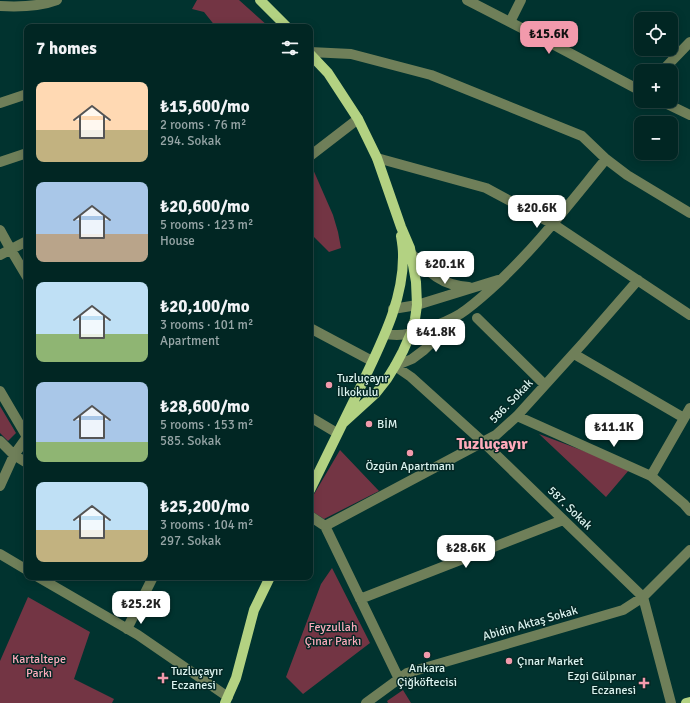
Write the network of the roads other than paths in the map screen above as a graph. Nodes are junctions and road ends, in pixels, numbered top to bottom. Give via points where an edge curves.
1 (57, 0) edge
2 (261, 0) edge
3 (467, 0) edge
4 (522, 0) edge
5 (0, 6) edge
6 (510, 22) junction
7 (284, 24) edge
8 (690, 42) edge
9 (313, 53) edge
10 (313, 56) edge
11 (669, 64) edge
12 (634, 87) edge
13 (24, 95) edge
14 (0, 103) edge
15 (676, 108) edge
16 (690, 115) edge
17 (358, 119) junction
18 (24, 154) edge
19 (313, 154) edge
20 (377, 158) junction
21 (606, 159) junction
22 (0, 162) edge
23 (690, 213) edge
24 (553, 224) junction
25 (401, 227) junction
26 (0, 230) edge
27 (24, 243) edge
28 (11, 250) junction
29 (411, 253) junction
30 (0, 256) edge
31 (24, 272) edge
32 (502, 279) junction
33 (638, 280) junction
34 (474, 288) junction
35 (418, 305) junction
36 (394, 309) junction
37 (460, 314) junction
38 (690, 315) edge
39 (477, 318) dead end
40 (313, 330) edge
41 (411, 333) junction
42 (384, 334) junction
43 (574, 354) junction
44 (372, 361) junction
45 (396, 366) junction
46 (545, 385) junction
47 (0, 391) edge
48 (690, 408) edge
49 (517, 416) junction
50 (684, 418) junction
51 (313, 419) edge
52 (343, 423) junction
53 (24, 432) edge
54 (337, 433) junction
55 (0, 441) edge
56 (24, 441) edge
57 (483, 442) junction
58 (14, 455) junction
59 (24, 461) edge
60 (651, 476) junction
61 (313, 484) edge
62 (0, 486) edge
63 (690, 511) edge
64 (313, 518) edge
65 (563, 520) junction
66 (325, 526) junction
67 (690, 550) edge
68 (0, 554) edge
69 (24, 568) edge
70 (43, 580) edge
71 (152, 580) edge
72 (269, 580) edge
73 (643, 597) junction
74 (360, 599) junction
75 (128, 629) junction
76 (399, 679) junction
77 (226, 700) edge
78 (690, 702) edge
79 (366, 703) edge
80 (671, 703) edge
81 (686, 703) edge

1 - 5 street via 46,4
2 - 7 main road
3 - 6 street
4 - 6 street
6 - 12 street
8 - 11 street
9 - 21 street via 351,54 431,75 582,136
10 - 17 main road via 328,73
13 - 14 street
15 - 16 street
17 - 19 street
17 - 20 main road
18 - 22 street
20 - 24 street via 486,188
20 - 25 main road
21 - 23 street
21 - 24 street
24 - 32 street
24 - 33 street
25 - 29 main road
25 - 36 main road via 403,254 399,292
26 - 28 street
27 - 28 street
28 - 30 street
28 - 31 street
29 - 34 street via 437,278 461,287
29 - 35 main road
32 - 34 street
32 - 37 street
33 - 38 street
33 - 43 street, 586. Sokak
34 - 35 street
35 - 36 street
35 - 41 main road
36 - 42 main road
37 - 41 street via 440,324
37 - 45 street via 424,350
39 - 46 street
40 - 44 street
41 - 42 street
41 - 45 main road
42 - 44 main road
43 - 46 street, 586. Sokak
43 - 50 street
44 - 52 main road
45 - 52 main road via 376,393
45 - 57 street, 587. Sokak
46 - 49 street, 586. Sokak
47 - 53 street
48 - 50 street
49 - 57 street, 586. Sokak via 496,435
49 - 60 street
50 - 60 street
51 - 54 street
52 - 54 main road
54 - 61 main road
55 - 58 street
56 - 58 street
57 - 65 street, 587. Sokak
57 - 66 street, 586. Sokak
58 - 59 street
58 - 62 street
60 - 63 street
64 - 66 street
65 - 73 street, 587. Sokak
65 - 74 street
66 - 74 street
67 - 73 street, Abidin Aktaş Sokak
68 - 69 street
70 - 75 street
71 - 75 street
72 - 77 main road via 254,610 236,678
73 - 76 street, Abidin Aktaş Sokak via 622,610 407,673
73 - 80 street
74 - 76 street
75 - 77 street
76 - 79 street, Abidin Aktaş Sokak
78 - 81 main road

